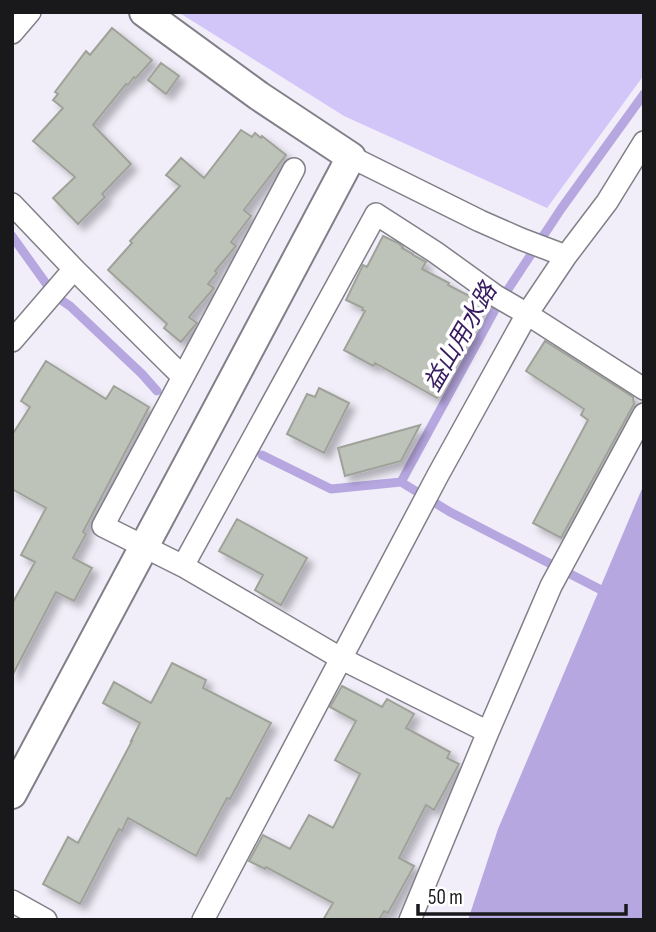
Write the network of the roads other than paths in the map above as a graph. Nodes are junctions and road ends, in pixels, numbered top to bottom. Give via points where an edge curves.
1 (30, 12) edge
2 (144, 12) edge
3 (12, 33) edge
4 (644, 142) edge
5 (351, 157) junction
6 (294, 169) dead end
7 (12, 204) edge
8 (558, 253) junction
9 (69, 276) junction
10 (512, 305) junction
11 (12, 341) edge
12 (183, 377) junction
13 (644, 389) edge
14 (644, 414) edge
15 (144, 545) junction
16 (183, 566) junction
17 (342, 659) junction
18 (488, 732) junction
19 (12, 794) edge
20 (12, 901) edge
21 (46, 920) edge
22 (203, 920) edge
23 (410, 920) edge

1 - 3 street
2 - 5 street
4 - 8 street via 607,202
5 - 8 street via 480,221
5 - 15 street
6 - 12 street
7 - 9 street
8 - 10 street
9 - 11 street
9 - 12 street
10 - 13 street
10 - 16 street via 376,214
10 - 17 street via 438,475
12 - 15 street via 103,526
14 - 18 street via 551,586
15 - 16 street
15 - 19 street
16 - 17 street
17 - 18 street
17 - 22 street
18 - 23 street
20 - 21 street

